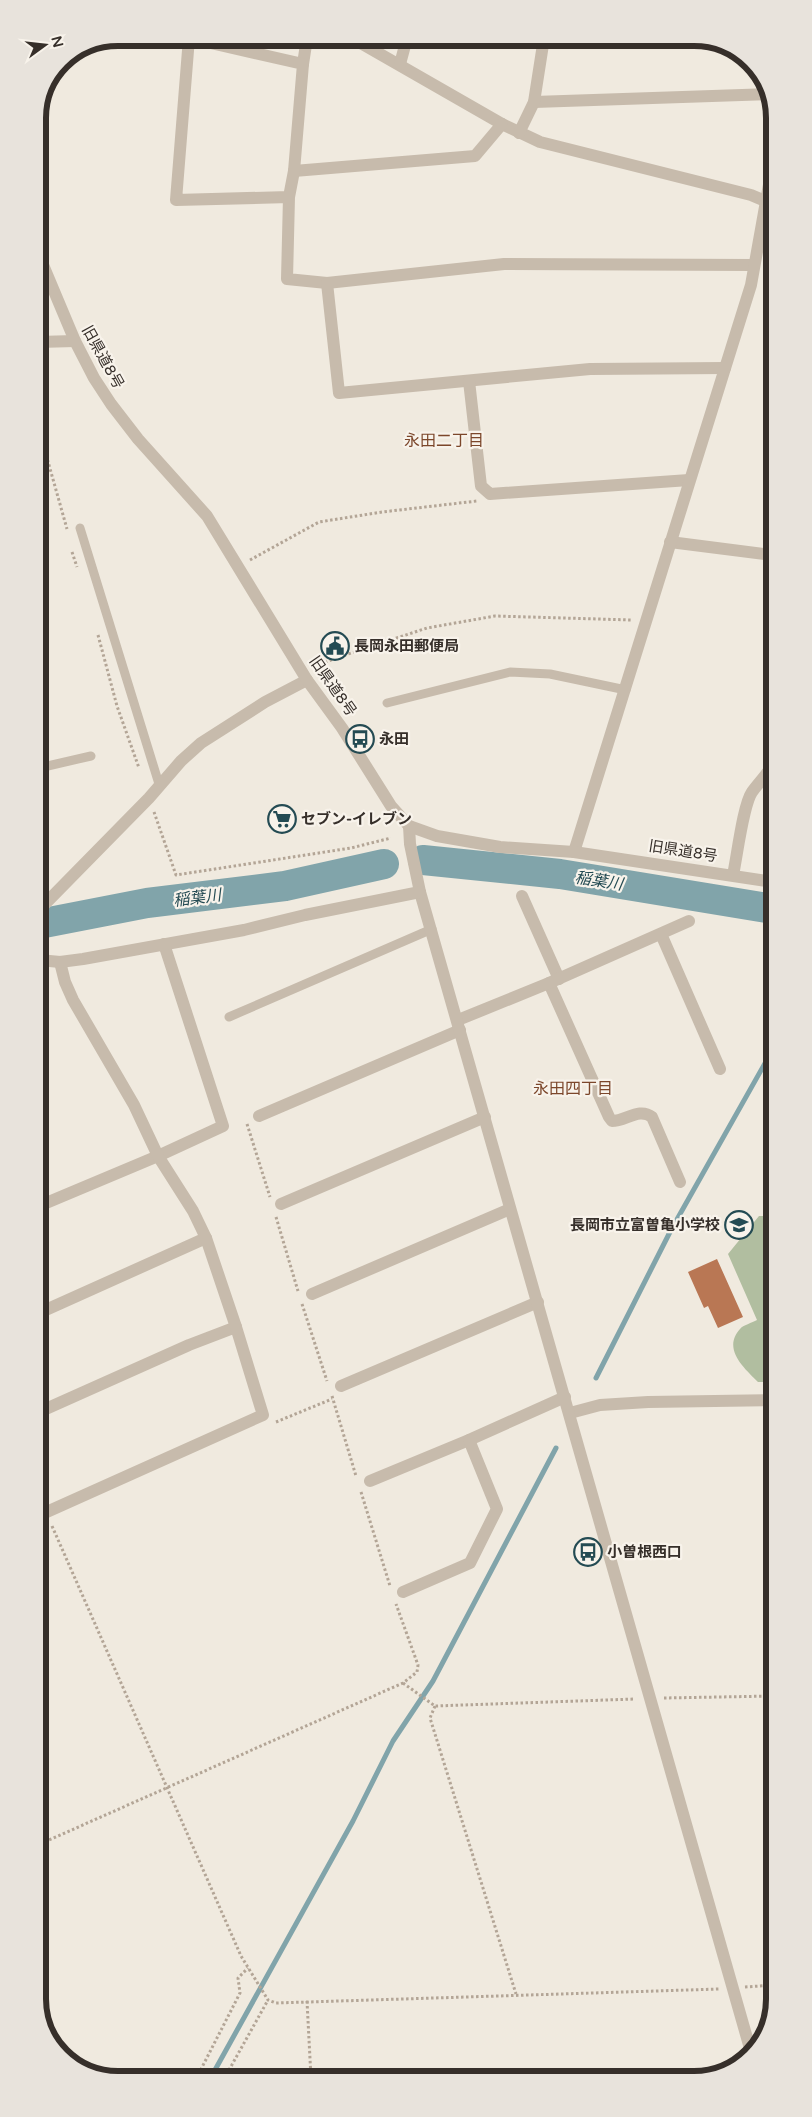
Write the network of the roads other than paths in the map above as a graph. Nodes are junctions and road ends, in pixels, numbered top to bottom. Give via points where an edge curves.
1 (188, 46) edge
2 (224, 46) edge
3 (306, 46) edge
4 (367, 46) edge
5 (405, 46) edge
6 (543, 46) edge
7 (303, 64) junction
8 (400, 64) junction
9 (761, 94) edge
10 (534, 102) junction
11 (502, 124) junction
12 (519, 133) junction
13 (294, 171) junction
14 (289, 197) junction
15 (766, 202) edge
16 (766, 215) edge
17 (754, 265) junction
18 (46, 272) edge
19 (327, 282) junction
20 (46, 342) edge
21 (75, 342) junction
22 (725, 368) junction
23 (469, 381) junction
24 (688, 480) junction
25 (80, 528) dead end
26 (670, 542) junction
27 (766, 554) edge
28 (305, 677) junction
29 (626, 690) junction
30 (387, 703) dead end
31 (91, 756) dead end
32 (46, 766) edge
33 (766, 776) edge
34 (160, 784) junction
35 (409, 826) junction
36 (574, 852) junction
37 (733, 875) junction
38 (766, 881) edge
39 (420, 892) junction
40 (522, 896) dead end
41 (46, 902) edge
42 (689, 921) dead end
43 (432, 929) junction
44 (661, 934) junction
45 (164, 944) junction
46 (46, 961) edge
47 (60, 962) junction
48 (554, 981) junction
49 (229, 1017) dead end
50 (459, 1025) junction
51 (720, 1069) dead end
52 (258, 1116) road end
53 (485, 1117) junction
54 (158, 1156) junction
55 (680, 1182) dead end
56 (46, 1203) edge
57 (277, 1205) road end
58 (510, 1209) junction
59 (206, 1238) junction
60 (312, 1294) dead end
61 (538, 1302) junction
62 (46, 1310) edge
63 (236, 1327) junction
64 (336, 1388) road end
65 (565, 1397) junction
66 (766, 1400) edge
67 (46, 1409) edge
68 (570, 1413) junction
69 (469, 1440) junction
70 (370, 1481) dead end
71 (46, 1512) edge
72 (403, 1592) dead end
73 (750, 2044) edge

1 - 14 street via 176,200
2 - 7 street
3 - 7 street
4 - 8 street
5 - 8 street
6 - 10 street
7 - 13 street
8 - 11 street
9 - 10 street
10 - 12 street
11 - 12 street
11 - 13 street via 475,156
12 - 15 street via 540,142 751,195
13 - 14 street
14 - 19 street via 287,279
16 - 17 street
17 - 19 street via 504,264
17 - 22 street via 751,285
18 - 21 street, 旧県道8号
19 - 23 street via 339,393
20 - 21 street
21 - 28 street, 旧県道8号 via 110,404 207,516
22 - 23 street via 590,369
22 - 24 street
23 - 24 street via 481,486 490,494
24 - 26 street
25 - 34 lane
26 - 27 street
26 - 29 street
28 - 34 street via 201,743
28 - 35 street, 旧県道8号 via 342,728 390,806
29 - 30 lane via 550,674 510,672
29 - 36 street
31 - 32 lane
33 - 37 street via 752,792 747,804
34 - 41 street
35 - 36 street, 旧県道8号 via 437,836 500,847
35 - 39 street
36 - 37 street, 旧県道8号
37 - 38 street, 旧県道8号
39 - 43 street
39 - 45 street
40 - 48 street
42 - 44 street
43 - 49 lane
43 - 50 street
44 - 48 street
44 - 51 street
45 - 47 street
45 - 54 street via 223,1126
46 - 47 street
47 - 54 street via 72,1000 134,1105
48 - 50 street
48 - 55 street via 609,1117 616,1121 647,1113 652,1117
50 - 52 street
50 - 53 street
53 - 57 street
53 - 58 street
54 - 56 street
54 - 59 street
58 - 60 street
58 - 61 street
59 - 62 street
59 - 63 street
61 - 64 street
61 - 65 street
63 - 67 street
63 - 71 street via 263,1415
65 - 68 street
65 - 69 street
66 - 68 street via 600,1405
68 - 73 street
69 - 70 street
69 - 72 street via 497,1509 470,1563

